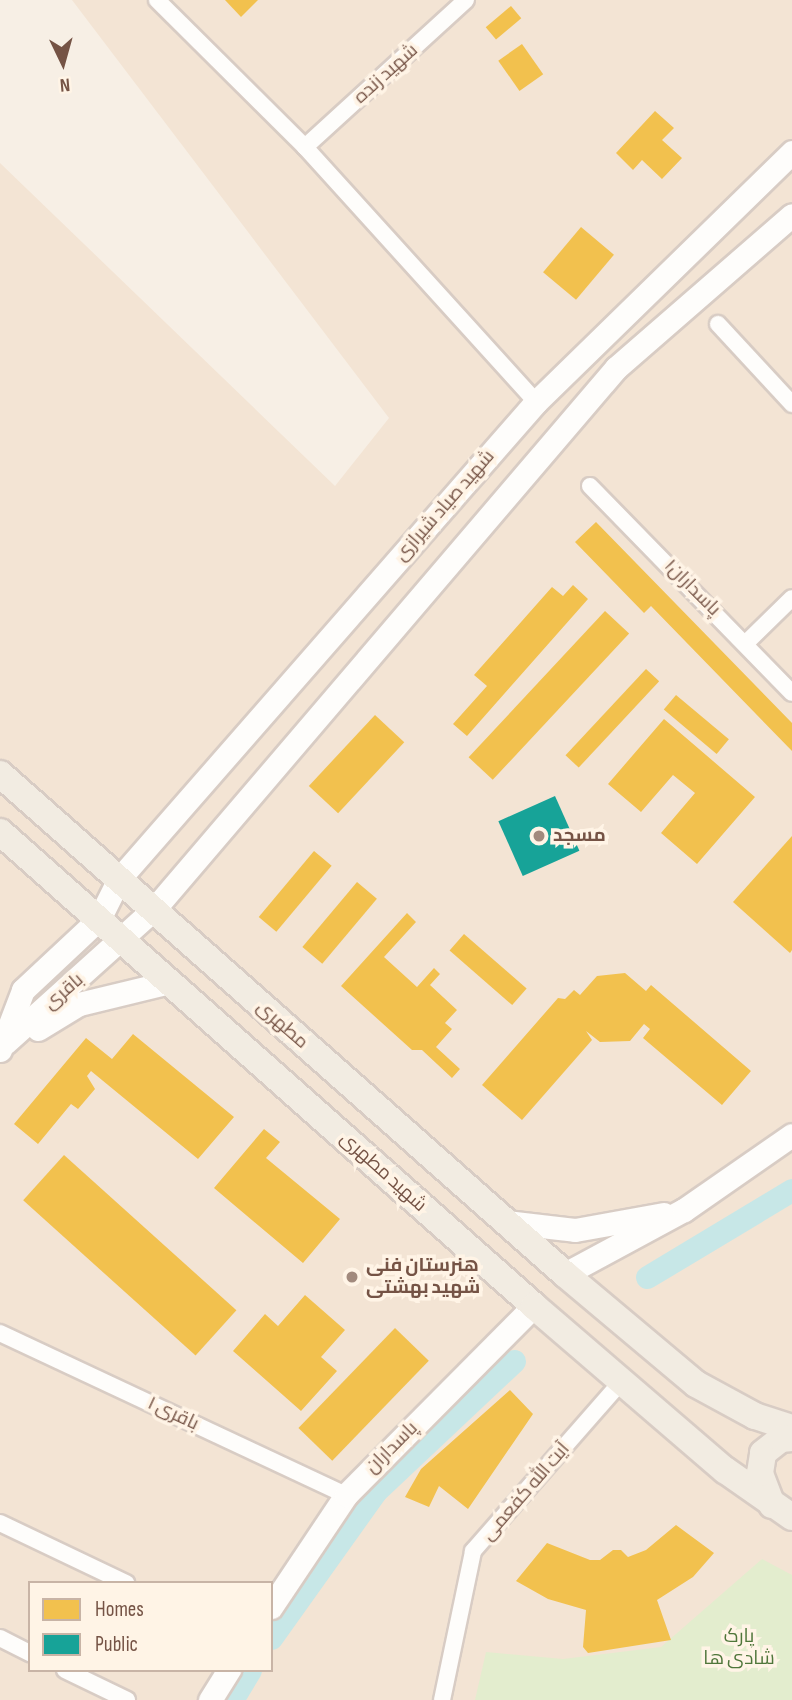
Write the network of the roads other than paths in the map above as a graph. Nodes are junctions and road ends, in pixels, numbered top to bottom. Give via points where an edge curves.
1 (158, 0) edge
2 (467, 0) edge
3 (305, 147) junction
4 (792, 152) edge
5 (792, 215) edge
6 (718, 324) dead end
7 (536, 402) junction
8 (792, 404) edge
9 (590, 486) dead end
10 (792, 598) edge
11 (746, 643) junction
12 (792, 693) edge
13 (0, 775) edge
14 (0, 832) edge
15 (119, 879) junction
16 (155, 908) junction
17 (99, 919) junction
18 (124, 940) junction
19 (170, 982) junction
20 (1, 1047) edge
21 (792, 1135) edge
22 (684, 1210) junction
23 (506, 1222) junction
24 (565, 1274) junction
25 (534, 1306) junction
26 (0, 1333) edge
27 (622, 1381) junction
28 (792, 1428) edge
29 (792, 1438) edge
30 (346, 1495) junction
31 (782, 1511) edge
32 (0, 1523) edge
33 (122, 1581) edge
34 (273, 1604) edge
35 (0, 1638) edge
36 (28, 1652) edge
37 (69, 1672) edge
38 (228, 1672) edge
39 (127, 1700) edge
40 (210, 1700) edge
41 (442, 1700) edge

1 - 3 street
2 - 3 street, شهید زنده
3 - 7 street
4 - 7 main road, شهید صیاد شیرازی
5 - 16 main road via 616,368
6 - 8 street
7 - 15 main road, شهید صیاد شیرازی
9 - 11 street, پاسداران۱
10 - 11 street
11 - 12 street, پاسداران۱
13 - 15 main road, مطهری
14 - 17 main road, شهید مطهری
15 - 16 main road, مطهری
15 - 17 main road, شهید صیاد شیرازی
16 - 18 main road, باقری
16 - 23 main road, مطهری
17 - 18 main road, شهید مطهری
17 - 20 main road via 23,989
18 - 19 main road, شهید مطهری
18 - 20 main road, باقری
19 - 20 main road via 79,1004
19 - 25 main road, شهید مطهری
21 - 22 main road
22 - 23 main road via 575,1230
22 - 24 main road
23 - 24 main road, مطهری
24 - 25 main road
24 - 28 main road via 696,1384 755,1416
25 - 27 main road, شهید مطهری
25 - 30 main road, پاسداران
26 - 30 street, باقری ۱
27 - 31 main road, شهید مطهری
27 - 41 street, آیت الله کفعمی via 473,1551
29 - 31 main road via 780,1438 763,1453 760,1473
30 - 34 main road, پاسداران
32 - 33 street
35 - 36 street
37 - 39 street
38 - 40 main road

